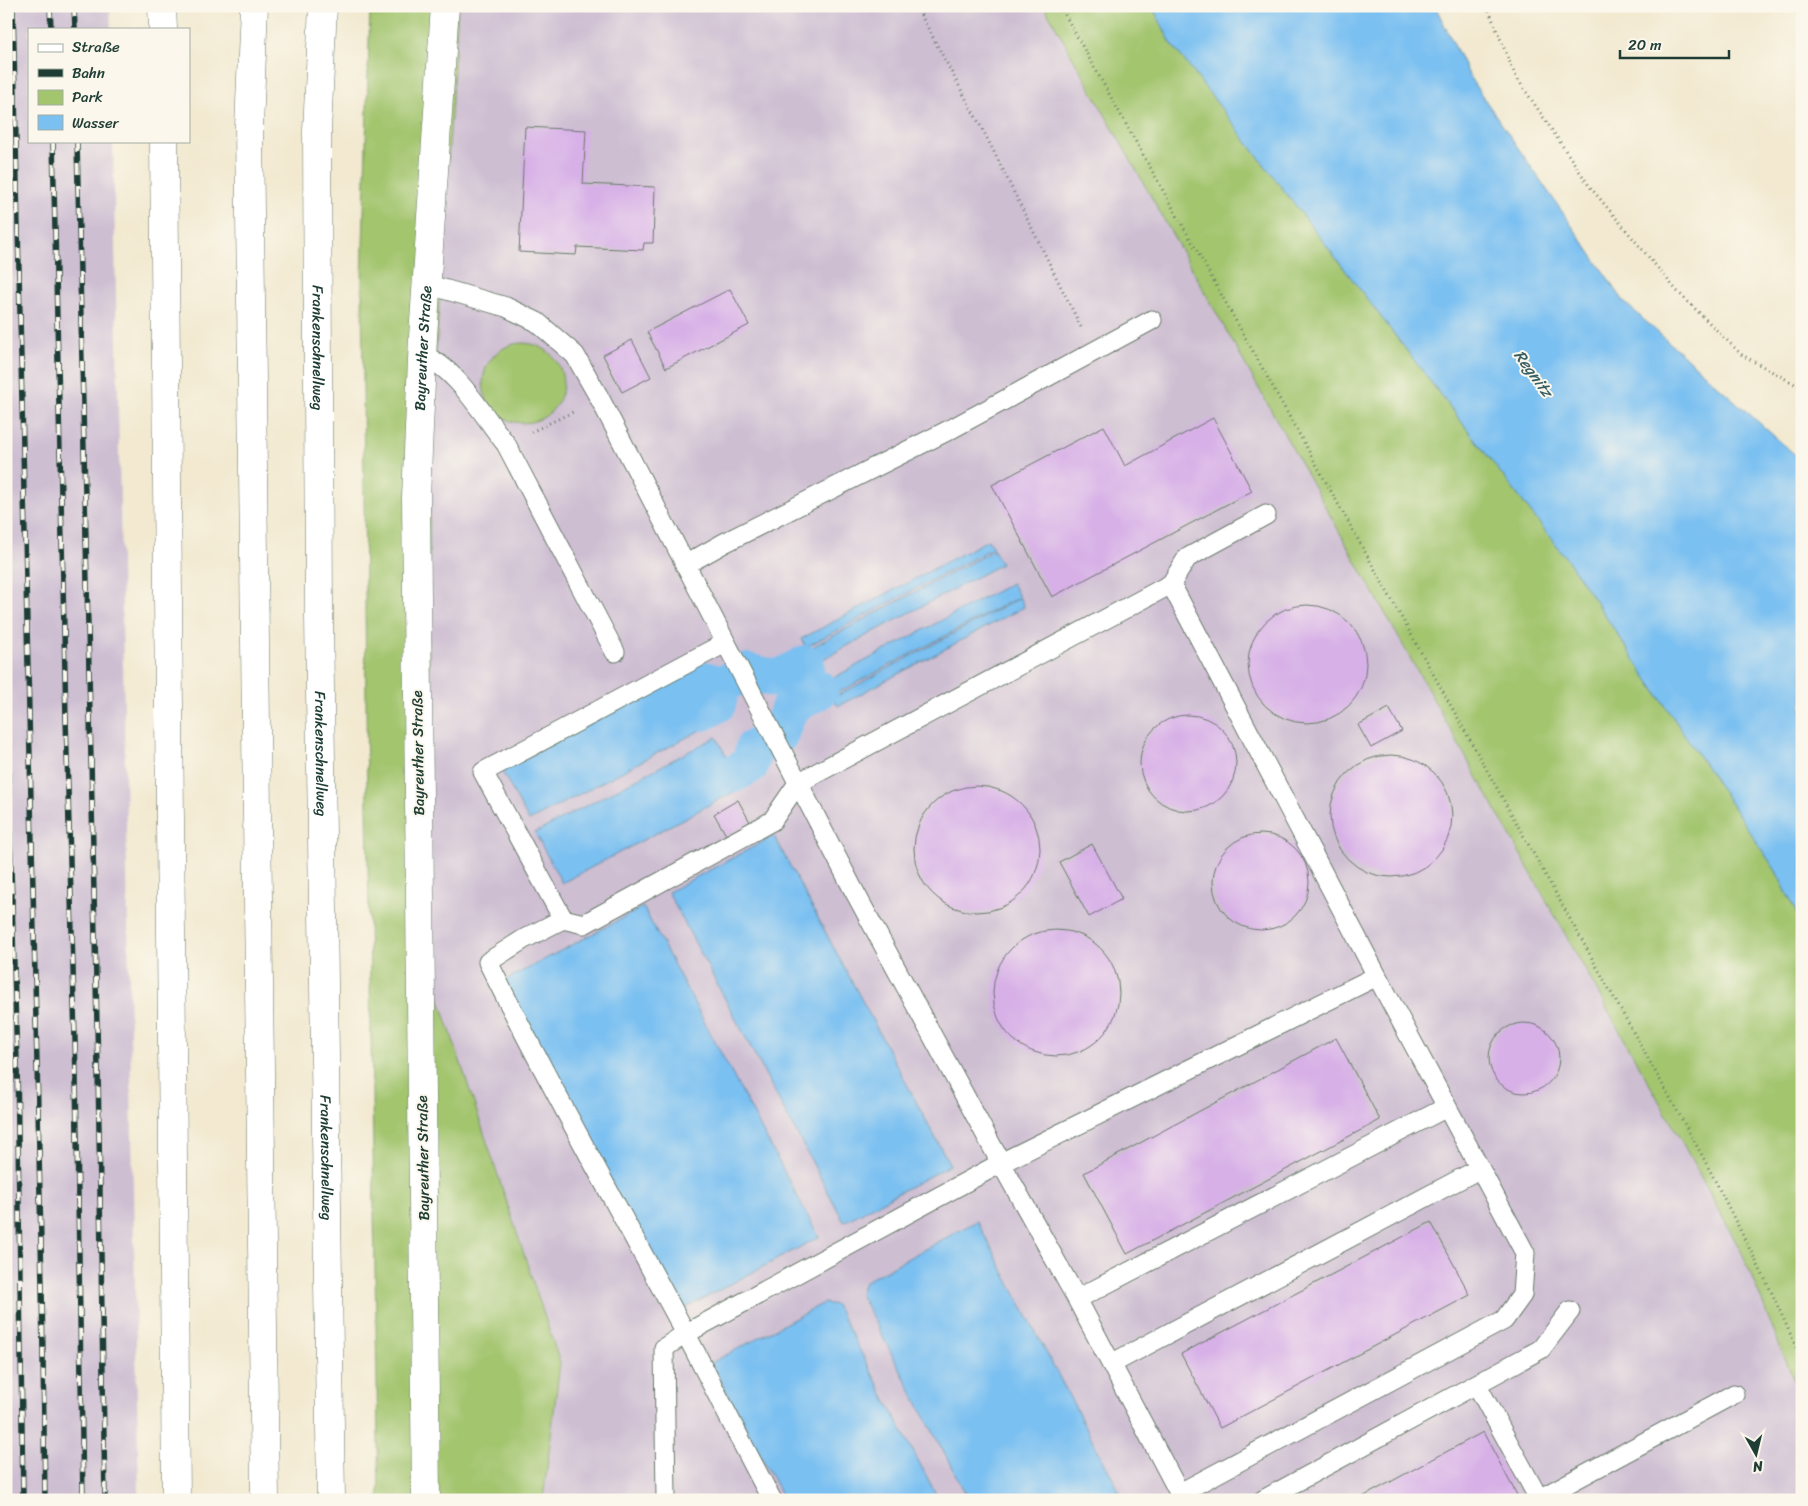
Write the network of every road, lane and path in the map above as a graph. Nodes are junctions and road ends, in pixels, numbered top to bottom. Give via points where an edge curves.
1 (162, 6) edge
2 (254, 6) edge
3 (323, 6) edge
4 (444, 6) edge
5 (916, 6) edge
6 (1060, 6) edge
7 (1488, 6) edge
8 (163, 28) edge
9 (164, 142) edge
10 (427, 286) junction
11 (1152, 320) dead end
12 (1093, 352) junction
13 (422, 355) junction
14 (1802, 388) edge
15 (600, 399) junction
16 (506, 444) junction
17 (1266, 515) dead end
18 (685, 565) junction
19 (1171, 584) junction
20 (725, 643) junction
21 (615, 652) dead end
22 (798, 783) junction
23 (563, 919) junction
24 (1377, 976) junction
25 (1447, 1107) junction
26 (1001, 1163) junction
27 (1480, 1169) junction
28 (1077, 1299) junction
29 (1570, 1311) dead end
30 (686, 1334) junction
31 (1802, 1360) edge
32 (1111, 1364) junction
33 (1477, 1385) junction
34 (1734, 1394) dead end
35 (1187, 1497) edge
36 (1538, 1499) edge
37 (176, 1500) edge
38 (265, 1500) edge
39 (332, 1500) edge
40 (426, 1500) edge
41 (666, 1500) edge
42 (772, 1500) edge
43 (1263, 1500) edge

1 - 8 main road
2 - 38 main road via 249,127
3 - 39 main road, Frankenschnellweg via 318,131 319,616
4 - 10 main road, Bayreuther Straße
5 - 12 path via 986,136
6 - 31 path via 1698,1148 1771,1291
7 - 14 path via 1515,75 1590,188 1677,292 1742,355
9 - 37 main road
10 - 13 main road, Bayreuther Straße
10 - 15 lane via 506,307 537,322 575,355
11 - 12 lane
12 - 18 lane via 953,428
13 - 16 lane via 433,359 466,391
13 - 40 main road, Bayreuther Straße via 416,497
15 - 16 path
15 - 18 lane
16 - 21 lane
17 - 19 lane via 1187,558
18 - 20 lane
19 - 22 lane
19 - 24 lane
20 - 22 lane
20 - 23 lane via 483,772
22 - 23 lane via 772,821 584,924
22 - 26 lane
23 - 30 lane via 488,962 533,1052
24 - 25 lane
24 - 26 lane
25 - 27 lane
25 - 28 lane
26 - 28 lane
26 - 30 lane
27 - 32 lane
27 - 35 lane via 1525,1253 1522,1295 1504,1320
28 - 32 lane
29 - 33 lane via 1541,1350
30 - 41 lane via 664,1348
30 - 42 lane
32 - 35 lane
33 - 36 lane
33 - 43 lane
34 - 36 lane

